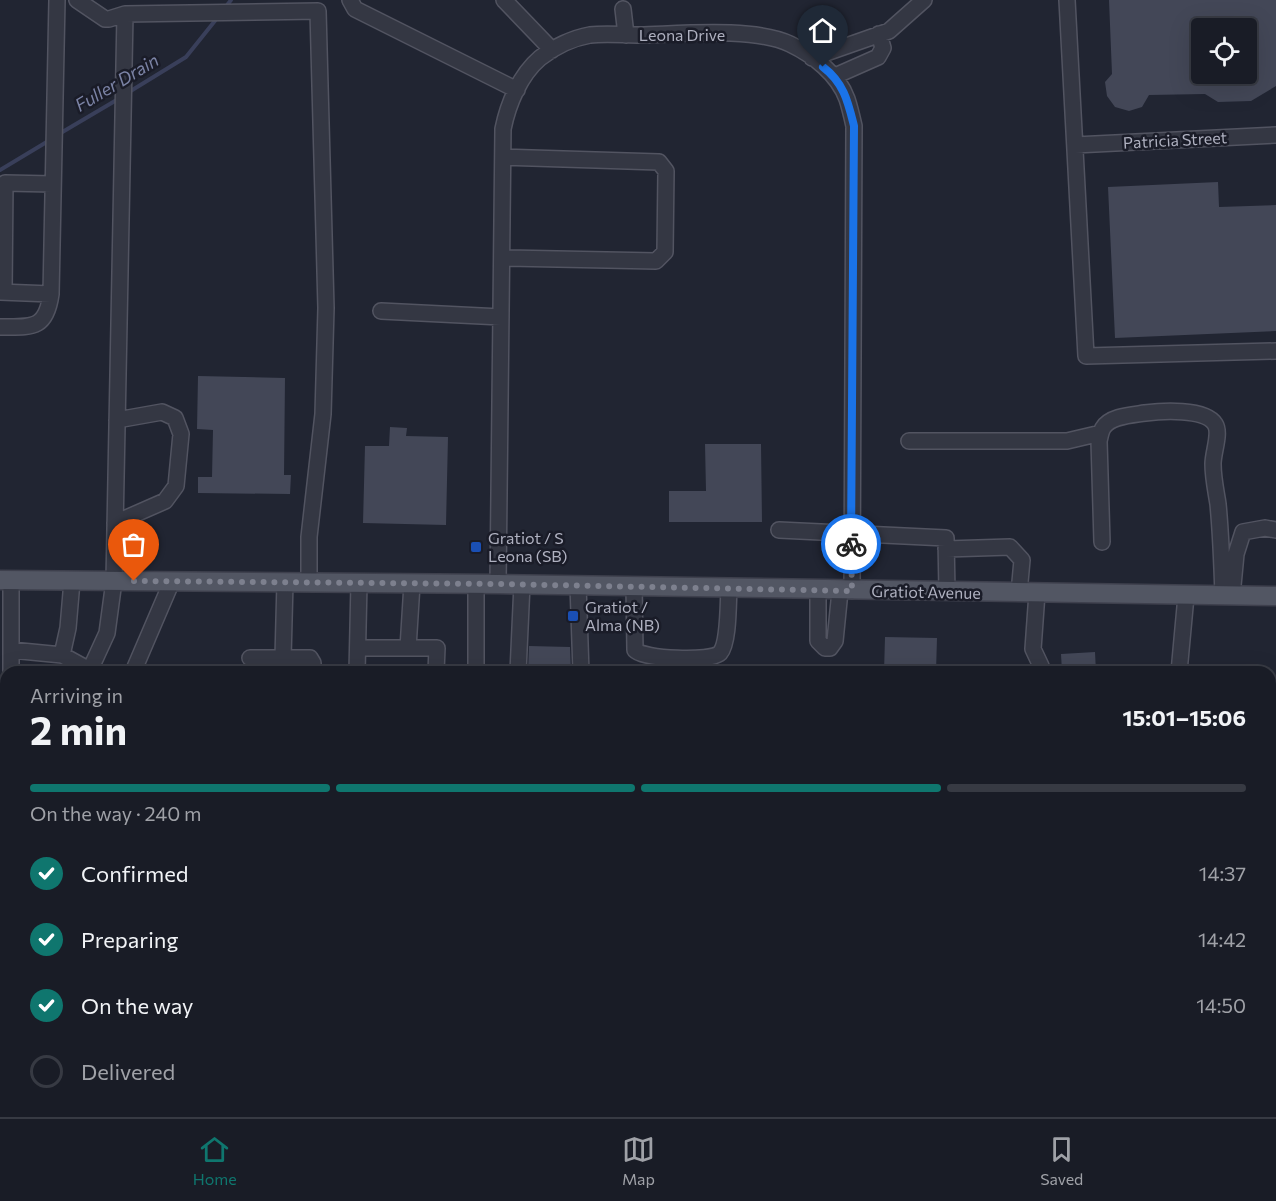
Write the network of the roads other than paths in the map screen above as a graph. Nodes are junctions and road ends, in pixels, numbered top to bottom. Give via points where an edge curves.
1 (57, 0) edge
2 (77, 0) edge
3 (350, 0) edge
4 (504, 0) edge
5 (924, 0) edge
6 (1067, 0) edge
7 (623, 3) edge
8 (125, 14) junction
9 (879, 34) junction
10 (626, 35) junction
11 (552, 50) junction
12 (812, 58) junction
13 (835, 76) junction
14 (517, 90) junction
15 (1276, 135) edge
16 (1075, 145) junction
17 (503, 157) junction
18 (2, 183) edge
19 (53, 184) junction
20 (502, 258) junction
21 (2, 292) edge
22 (51, 294) junction
23 (381, 311) dead end
24 (501, 317) junction
25 (0, 327) edge
26 (1276, 351) edge
27 (117, 420) junction
28 (1101, 434) junction
29 (909, 441) dead end
30 (115, 523) junction
31 (779, 530) dead end
32 (1276, 530) edge
33 (851, 535) junction
34 (1102, 542) dead end
35 (946, 549) junction
36 (6, 580) edge
37 (72, 581) junction
38 (114, 581) junction
39 (172, 581) junction
40 (285, 582) junction
41 (309, 582) junction
42 (358, 583) junction
43 (412, 584) junction
44 (476, 584) junction
45 (498, 584) junction
46 (522, 584) junction
47 (578, 585) junction
48 (634, 586) junction
49 (729, 588) junction
50 (819, 590) junction
51 (846, 591) junction
52 (947, 592) junction
53 (1019, 593) junction
54 (1037, 593) junction
55 (1186, 596) junction
56 (1228, 596) junction
57 (1276, 596) edge
58 (358, 648) junction
59 (408, 648) junction
60 (11, 650) junction
61 (62, 655) junction
62 (250, 658) dead end
63 (284, 658) junction
64 (11, 666) edge
65 (82, 666) edge
66 (93, 666) edge
67 (136, 666) edge
68 (313, 666) edge
69 (357, 666) edge
70 (436, 666) edge
71 (476, 666) edge
72 (518, 666) edge
73 (581, 666) edge
74 (1041, 666) edge
75 (1180, 666) edge

1 - 19 street
2 - 8 street via 105,19
3 - 14 street via 355,9
4 - 11 street
5 - 9 street via 889,31
6 - 16 street
7 - 10 street
8 - 27 street
8 - 41 street via 318,11 326,308 323,414 309,537
9 - 12 street
9 - 13 street via 883,48 878,57
10 - 11 street, Leona Drive via 590,35
10 - 12 street, Leona Drive via 762,36 789,43
11 - 14 street, Leona Drive via 539,58
12 - 13 street, Leona Drive
13 - 33 street, Leona Drive via 847,99 854,126
14 - 17 street, Leona Drive via 503,129
15 - 16 street, Patricia Street
16 - 26 street via 1086,356
17 - 20 street, Leona Drive
17 - 20 street via 659,162 666,171 665,252 656,261
18 - 19 street
18 - 21 street
19 - 22 street
20 - 24 street, Leona Drive
21 - 22 street
22 - 25 street via 49,311 42,321 32,327
23 - 24 street
24 - 45 street, Leona Drive
27 - 30 street
27 - 30 street via 162,412 175,418 181,434 176,486 165,501
28 - 29 street via 1067,441
28 - 34 street
28 - 56 street via 1110,422 1155,411 1200,415 1217,425 1214,480
30 - 38 street
31 - 33 street
32 - 56 street via 1243,532
33 - 35 street via 946,538
33 - 51 street, Leona Drive
35 - 52 street
35 - 53 street via 1010,547 1022,561
36 - 37 main road, Gratiot Avenue
36 - 60 street
37 - 38 main road, Gratiot Avenue
37 - 61 street
38 - 39 main road, Gratiot Avenue
38 - 66 street via 107,633
39 - 40 main road, Gratiot Avenue
39 - 67 street
40 - 41 main road, Gratiot Avenue
40 - 63 street
41 - 42 main road, Gratiot Avenue
42 - 43 main road, Gratiot Avenue
42 - 58 street
43 - 44 main road, Gratiot Avenue
43 - 59 street
44 - 45 main road, Gratiot Avenue
44 - 71 street
45 - 46 main road, Gratiot Avenue
46 - 47 main road, Gratiot Avenue
46 - 72 street
47 - 48 main road, Gratiot Avenue
47 - 73 street
48 - 49 main road, Gratiot Avenue
48 - 49 street via 635,650 647,656 689,658 721,652
49 - 50 main road, Gratiot Avenue
50 - 51 main road, Gratiot Avenue
50 - 51 street, Leona Drive via 818,641 825,648 835,641
51 - 52 main road, Gratiot Avenue
52 - 53 main road, Gratiot Avenue
53 - 54 main road, Gratiot Avenue
54 - 55 main road, Gratiot Avenue
54 - 74 street via 1033,649
55 - 56 main road, Gratiot Avenue
55 - 75 street
56 - 57 main road, Gratiot Avenue
58 - 59 street
58 - 69 street
59 - 70 street via 437,648
60 - 61 street
60 - 64 street
61 - 65 street
62 - 63 street
63 - 68 street via 310,658

